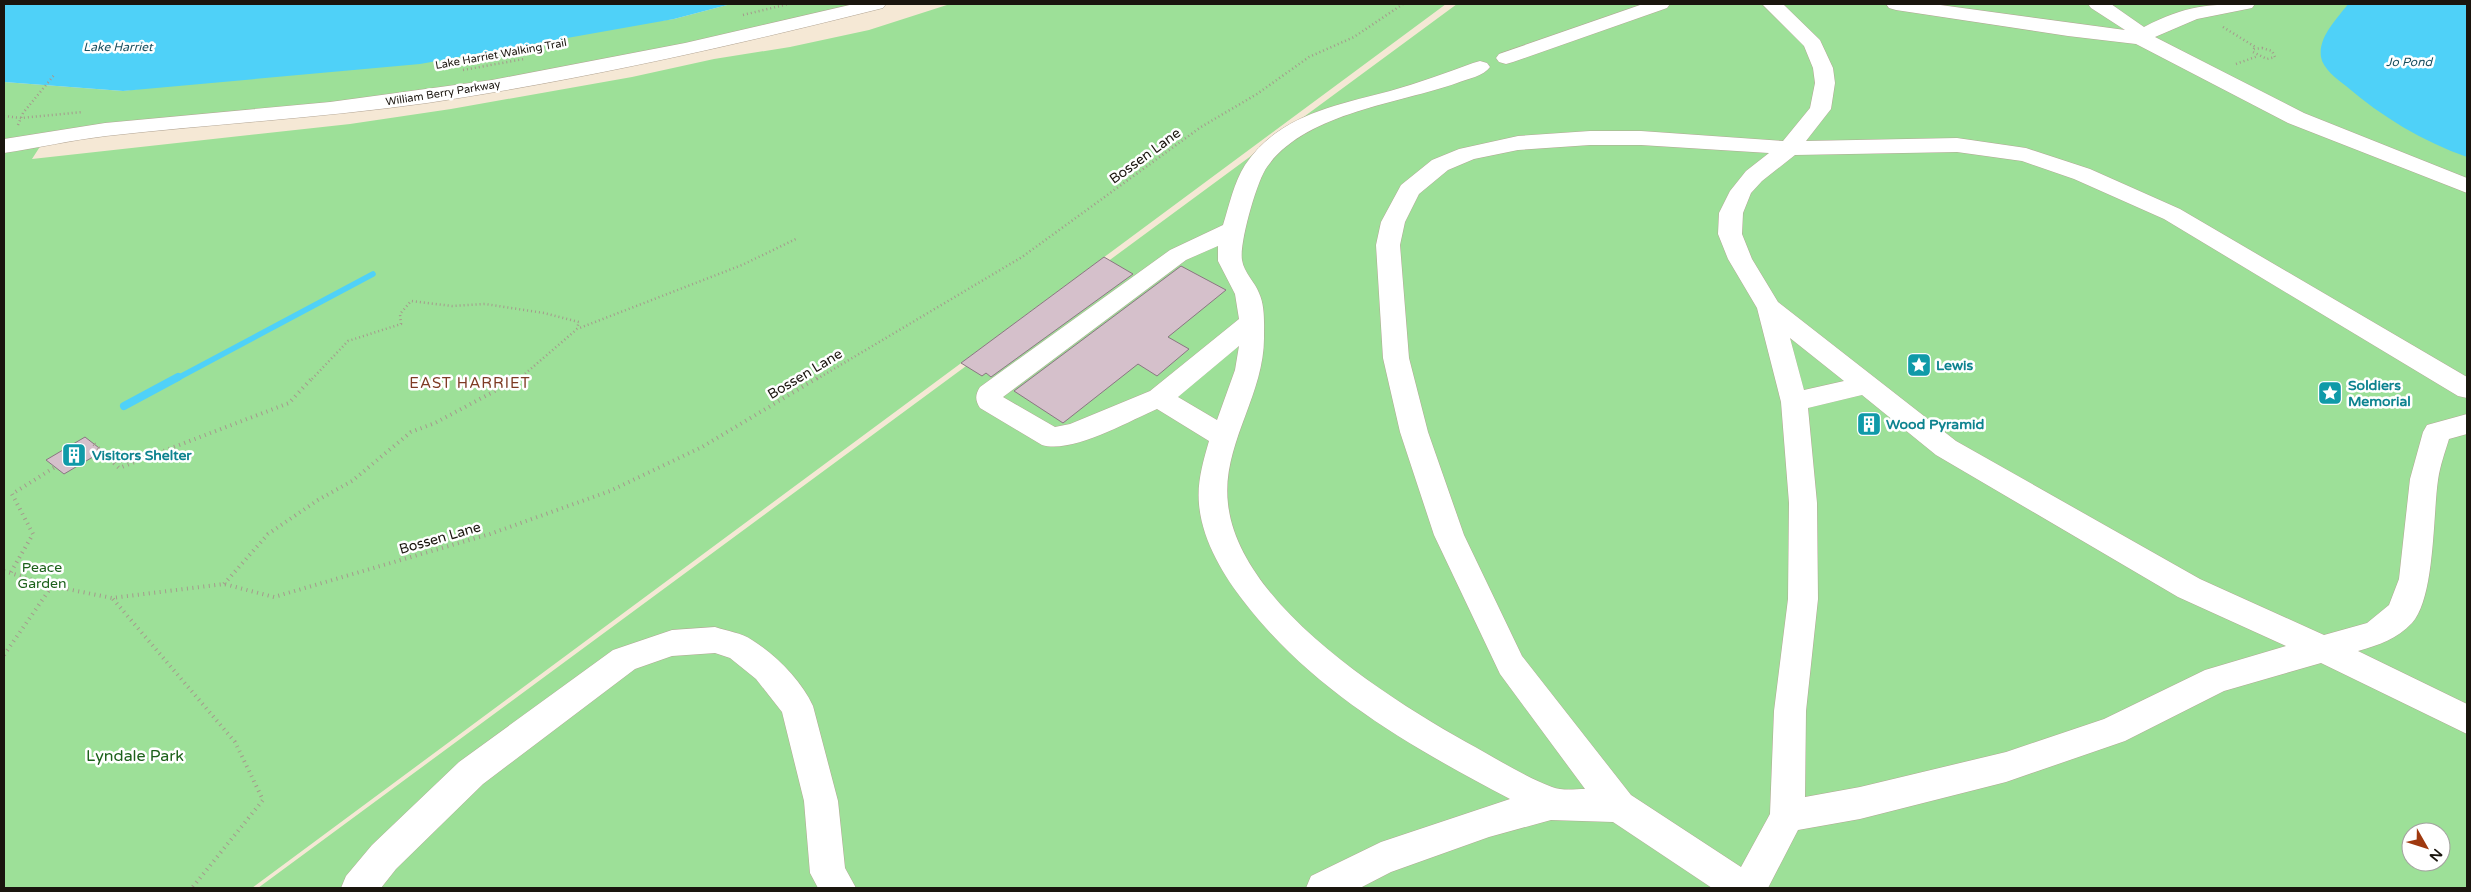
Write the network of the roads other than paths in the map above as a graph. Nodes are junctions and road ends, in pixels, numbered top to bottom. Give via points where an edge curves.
1 (876, 4) edge
2 (1660, 4) edge
3 (1772, 4) edge
4 (1896, 4) edge
5 (2098, 4) edge
6 (2245, 4) edge
7 (2140, 38) junction
8 (4, 146) edge
9 (1789, 148) junction
10 (2467, 186) edge
11 (1233, 230) junction
12 (1769, 308) junction
13 (1250, 323) junction
14 (1866, 385) junction
15 (2467, 389) edge
16 (1159, 398) junction
17 (2467, 399) edge
18 (1794, 402) junction
19 (2467, 417) edge
20 (2467, 424) edge
21 (1224, 437) junction
22 (2320, 648) junction
23 (2467, 720) edge
24 (1551, 804) junction
25 (1619, 806) junction
26 (1787, 816) junction
27 (359, 888) edge
28 (838, 888) edge
29 (1324, 888) edge
30 (1742, 888) edge
31 (1749, 888) edge

1 - 8 street, William Berry Parkway via 726,41 444,94 323,110 103,130
2 - 11 street via 1506,58 1492,54 1482,56 1477,61 1480,67 1447,80 1338,109 1300,126 1274,145 1256,165
3 - 9 street via 1813,44 1825,83 1820,109
4 - 7 street
5 - 7 street via 2135,28
6 - 7 street via 2199,11 2166,22
7 - 10 street via 2296,118
9 - 12 street via 1754,176 1741,192 1731,213 1730,234 1740,259
9 - 15 street via 1979,147 2026,156 2082,174 2172,214
9 - 25 street via 1598,138 1518,143 1467,154 1440,165 1409,190 1393,222 1388,245 1396,358 1414,432 1450,535 1511,665
11 - 13 street via 1230,260 1249,299
11 - 16 street via 1178,255 989,394 989,401 1052,438 1075,433
12 - 14 street
12 - 18 street
13 - 16 street
13 - 21 street via 1251,354
14 - 18 street
14 - 22 street via 1946,448 2062,516 2190,588
16 - 21 street
17 - 19 street via 2464,408
18 - 26 street via 1803,503 1803,599 1790,711
20 - 22 street via 2437,432 2424,479 2414,579 2402,613 2377,633
21 - 24 street via 1213,492 1222,540 1267,612 1306,650 1385,711
22 - 23 street
22 - 26 street via 2216,680 2113,731 2006,767 1860,803
24 - 25 street
24 - 29 street via 1489,821 1381,859
25 - 30 street
26 - 31 street
27 - 28 street via 384,857 471,774 624,659 672,643 715,640 740,648 767,669 797,706 821,801 828,873

